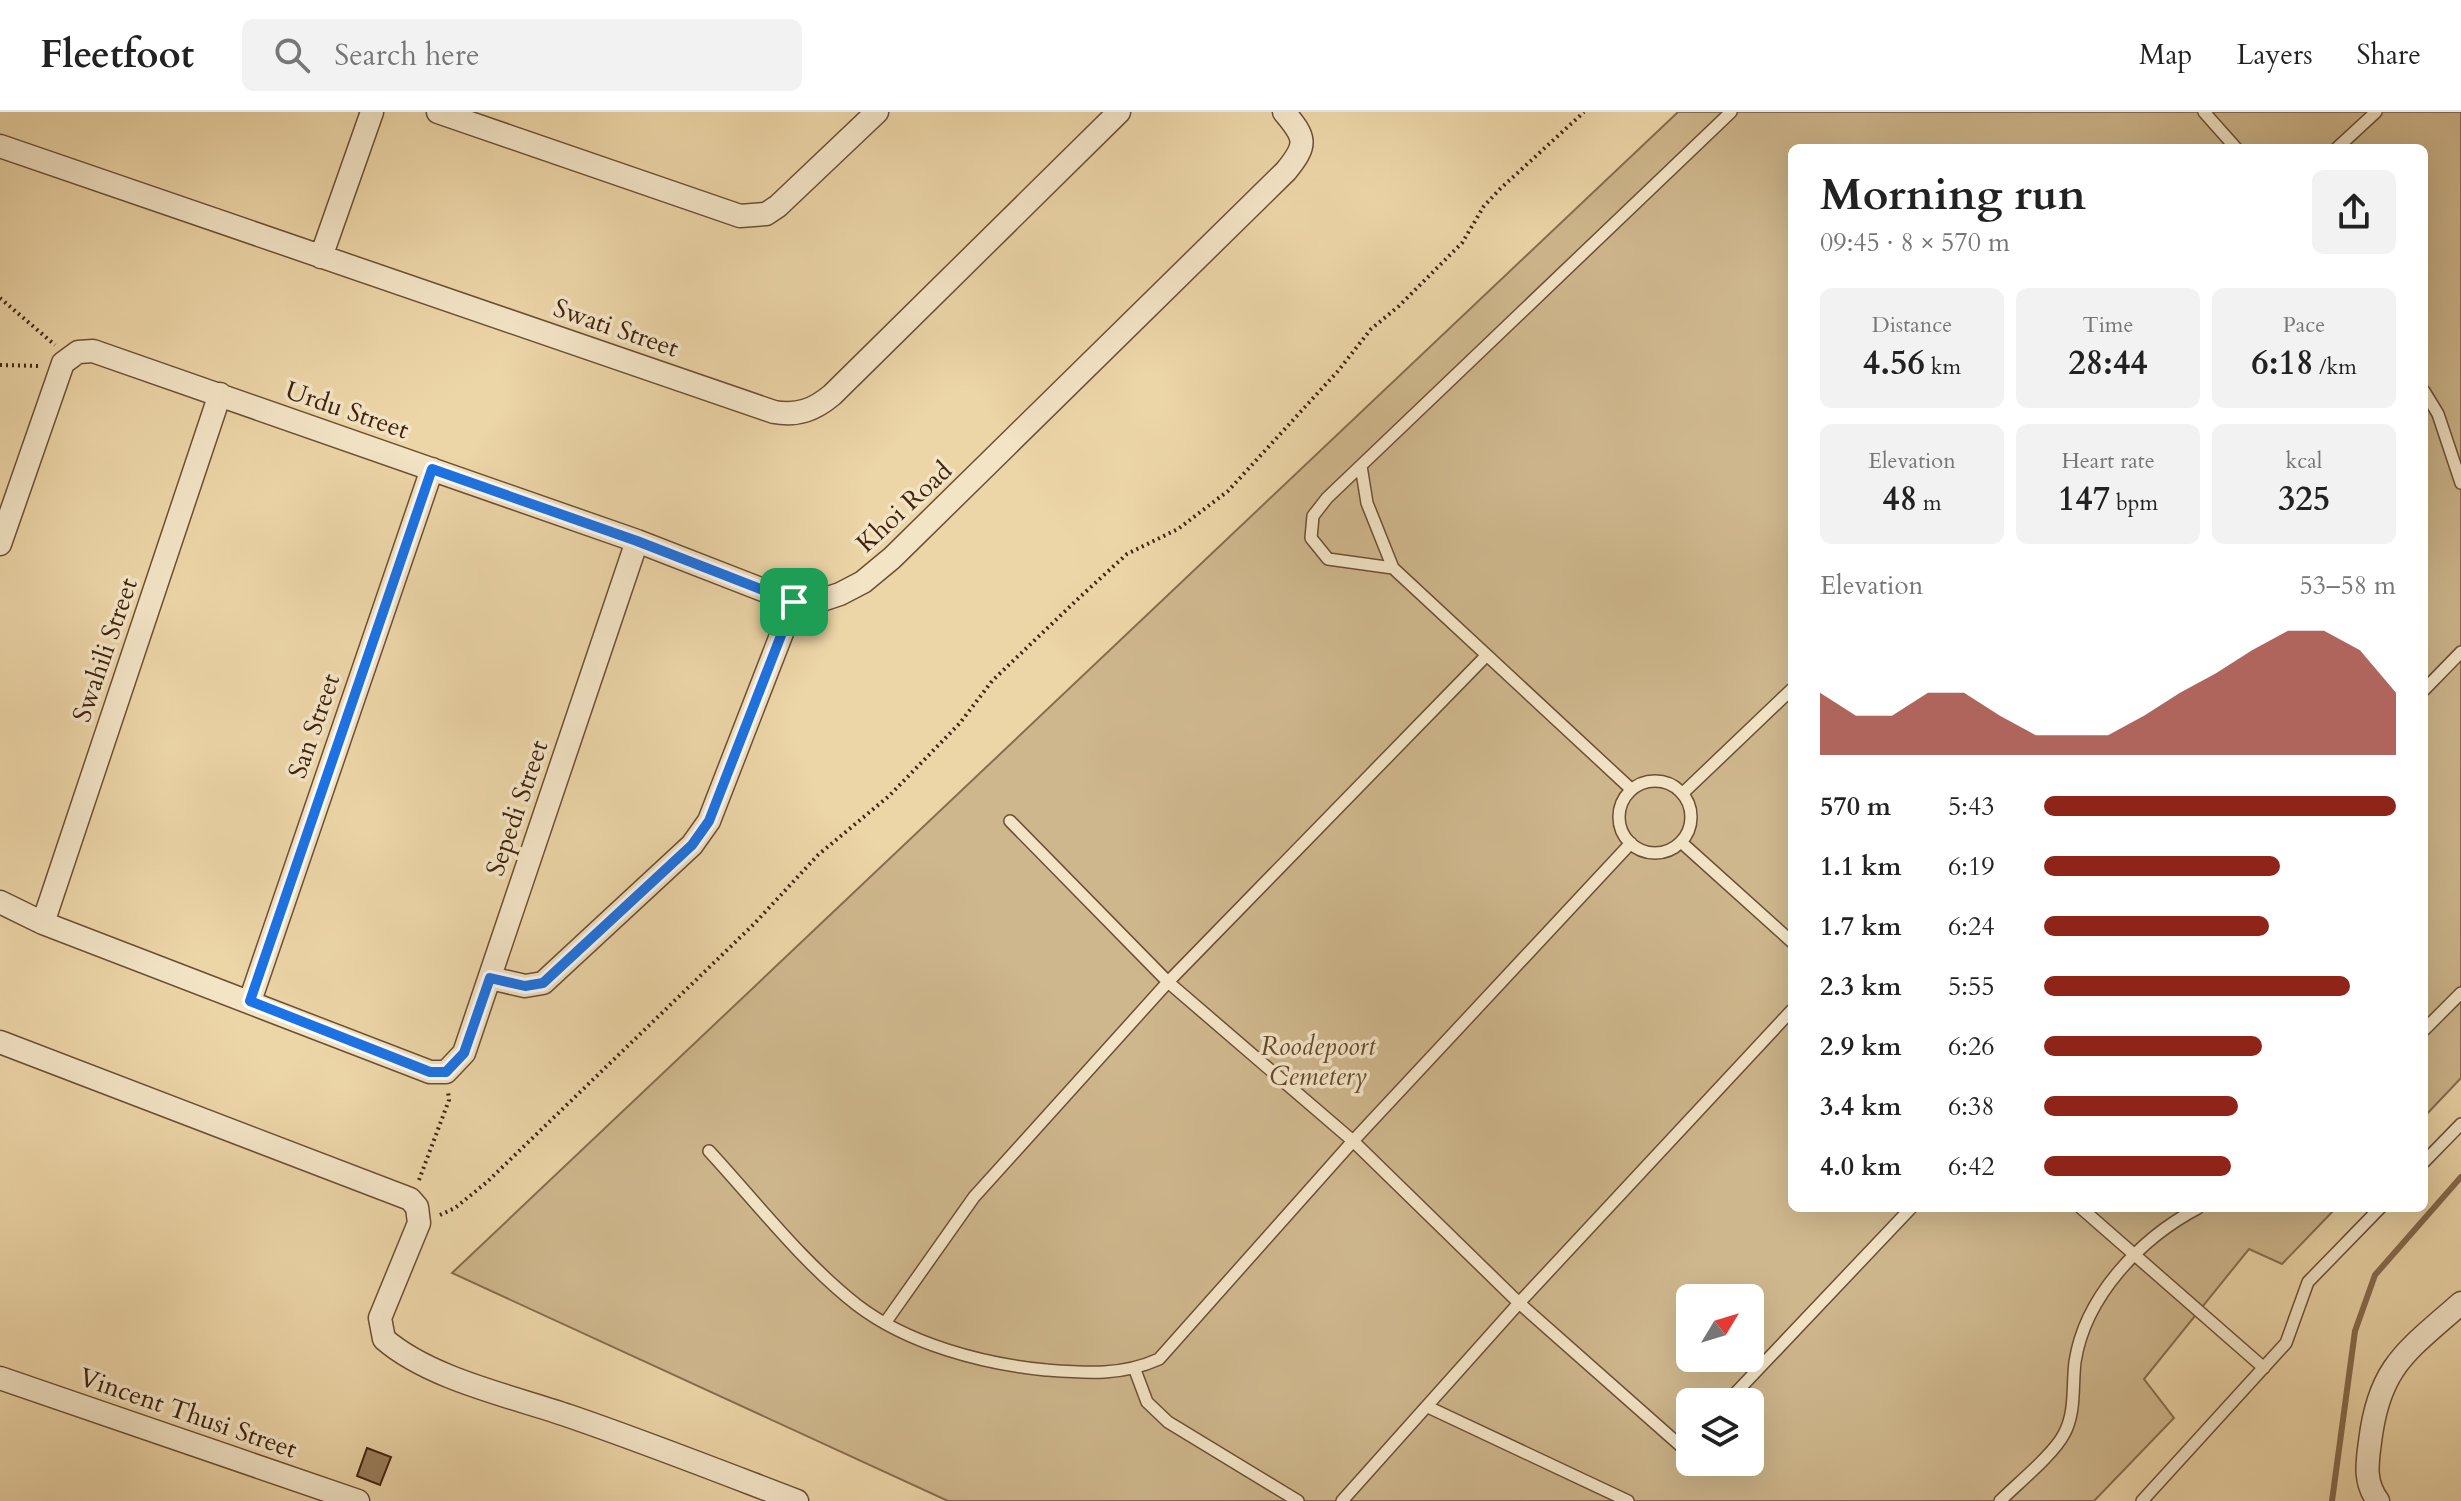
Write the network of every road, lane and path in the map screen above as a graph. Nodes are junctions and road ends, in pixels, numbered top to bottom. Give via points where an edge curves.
1 (372, 112) edge
2 (438, 112) edge
3 (877, 112) edge
4 (1119, 112) edge
5 (1284, 112) edge
6 (1584, 112) edge
7 (1731, 112) edge
8 (2204, 112) edge
9 (2376, 112) edge
10 (2232, 144) edge
11 (2341, 144) edge
12 (0, 146) edge
13 (321, 257) junction
14 (0, 298) edge
15 (64, 363) junction
16 (0, 365) edge
17 (220, 394) junction
18 (2428, 398) edge
19 (1361, 466) junction
20 (432, 469) junction
21 (2461, 483) edge
22 (637, 541) junction
23 (0, 544) edge
24 (1393, 568) junction
25 (794, 602) junction
26 (2461, 652) edge
27 (1485, 657) junction
28 (2428, 686) edge
29 (1788, 693) edge
30 (1631, 789) junction
31 (1683, 793) junction
32 (1010, 821) dead end
33 (1681, 842) junction
34 (1631, 843) junction
35 (0, 902) edge
36 (43, 923) junction
37 (1788, 938) edge
38 (490, 978) junction
39 (1168, 982) junction
40 (2461, 993) edge
41 (250, 1001) junction
42 (1788, 1014) edge
43 (2428, 1026) edge
44 (0, 1042) edge
45 (438, 1072) junction
46 (2461, 1124) edge
47 (1353, 1141) junction
48 (709, 1151) dead end
49 (2428, 1158) edge
50 (410, 1199) junction
51 (1907, 1212) edge
52 (2085, 1212) edge
53 (2190, 1212) edge
54 (2376, 1212) edge
55 (419, 1223) junction
56 (2134, 1257) junction
57 (1519, 1303) junction
58 (2461, 1303) edge
59 (885, 1323) junction
60 (2264, 1368) junction
61 (1135, 1370) junction
62 (0, 1378) edge
63 (1740, 1388) edge
64 (1428, 1407) junction
65 (1676, 1442) edge
66 (352, 1500) edge
67 (797, 1501) edge
68 (1298, 1501) edge
69 (1342, 1501) edge
70 (1628, 1501) edge
71 (2000, 1501) edge
72 (2142, 1501) edge
73 (2378, 1501) edge

1 - 13 street
2 - 3 street via 740,216 755,216 778,206
4 - 13 street, Swati Street via 832,395 796,414 774,412
5 - 25 street, Khoi Road via 1300,133 1301,154 1143,315 873,574 840,594
6 - 55 path via 1484,206 1462,243 1371,329 1228,491 1178,529 1127,554 992,681 960,723 889,796 818,855 754,924 487,1182 455,1208
7 - 19 lane
8 - 10 lane
9 - 11 lane
12 - 13 street, Swati Street
14 - 15 path
15 - 16 path
15 - 17 street, Urdu Street via 93,351
15 - 23 street
17 - 20 street, Urdu Street
17 - 36 street, Swahili Street
18 - 21 lane
19 - 24 lane via 1367,503
19 - 24 lane via 1313,516 1311,538 1328,559
20 - 22 street, Urdu Street
20 - 41 street, San Street
22 - 25 street, Urdu Street
22 - 38 street, Sepedi Street
24 - 27 lane
25 - 38 street via 721,799 692,845 543,983 525,986
26 - 28 lane
27 - 30 lane
27 - 39 lane
29 - 31 lane
30 - 31 lane via 1652,780
30 - 34 lane via 1620,822
31 - 33 lane via 1692,813
32 - 39 lane
33 - 34 lane via 1650,853
33 - 37 lane
34 - 47 lane
35 - 36 street
36 - 41 street
38 - 45 street, Sepedi Street via 464,1053
39 - 47 lane
39 - 59 lane via 974,1197
40 - 43 lane
41 - 45 street
42 - 57 lane
44 - 50 street
45 - 50 path via 449,1100
46 - 49 lane
47 - 57 lane
47 - 61 lane via 1159,1359
48 - 59 lane via 836,1287
50 - 55 street
51 - 63 lane
52 - 56 lane
53 - 56 lane
54 - 60 lane via 2308,1282 2286,1343
55 - 67 street via 380,1318 384,1339 399,1352
56 - 60 lane
56 - 71 lane via 2105,1288 2086,1321 2064,1435
57 - 64 lane
57 - 65 lane
58 - 73 street via 2411,1347 2382,1385 2366,1469
59 - 61 lane via 977,1358 1072,1372
60 - 72 lane
61 - 68 lane via 1147,1402 1168,1422
62 - 66 street, Vincent Thusi Street
64 - 69 lane
64 - 70 lane

